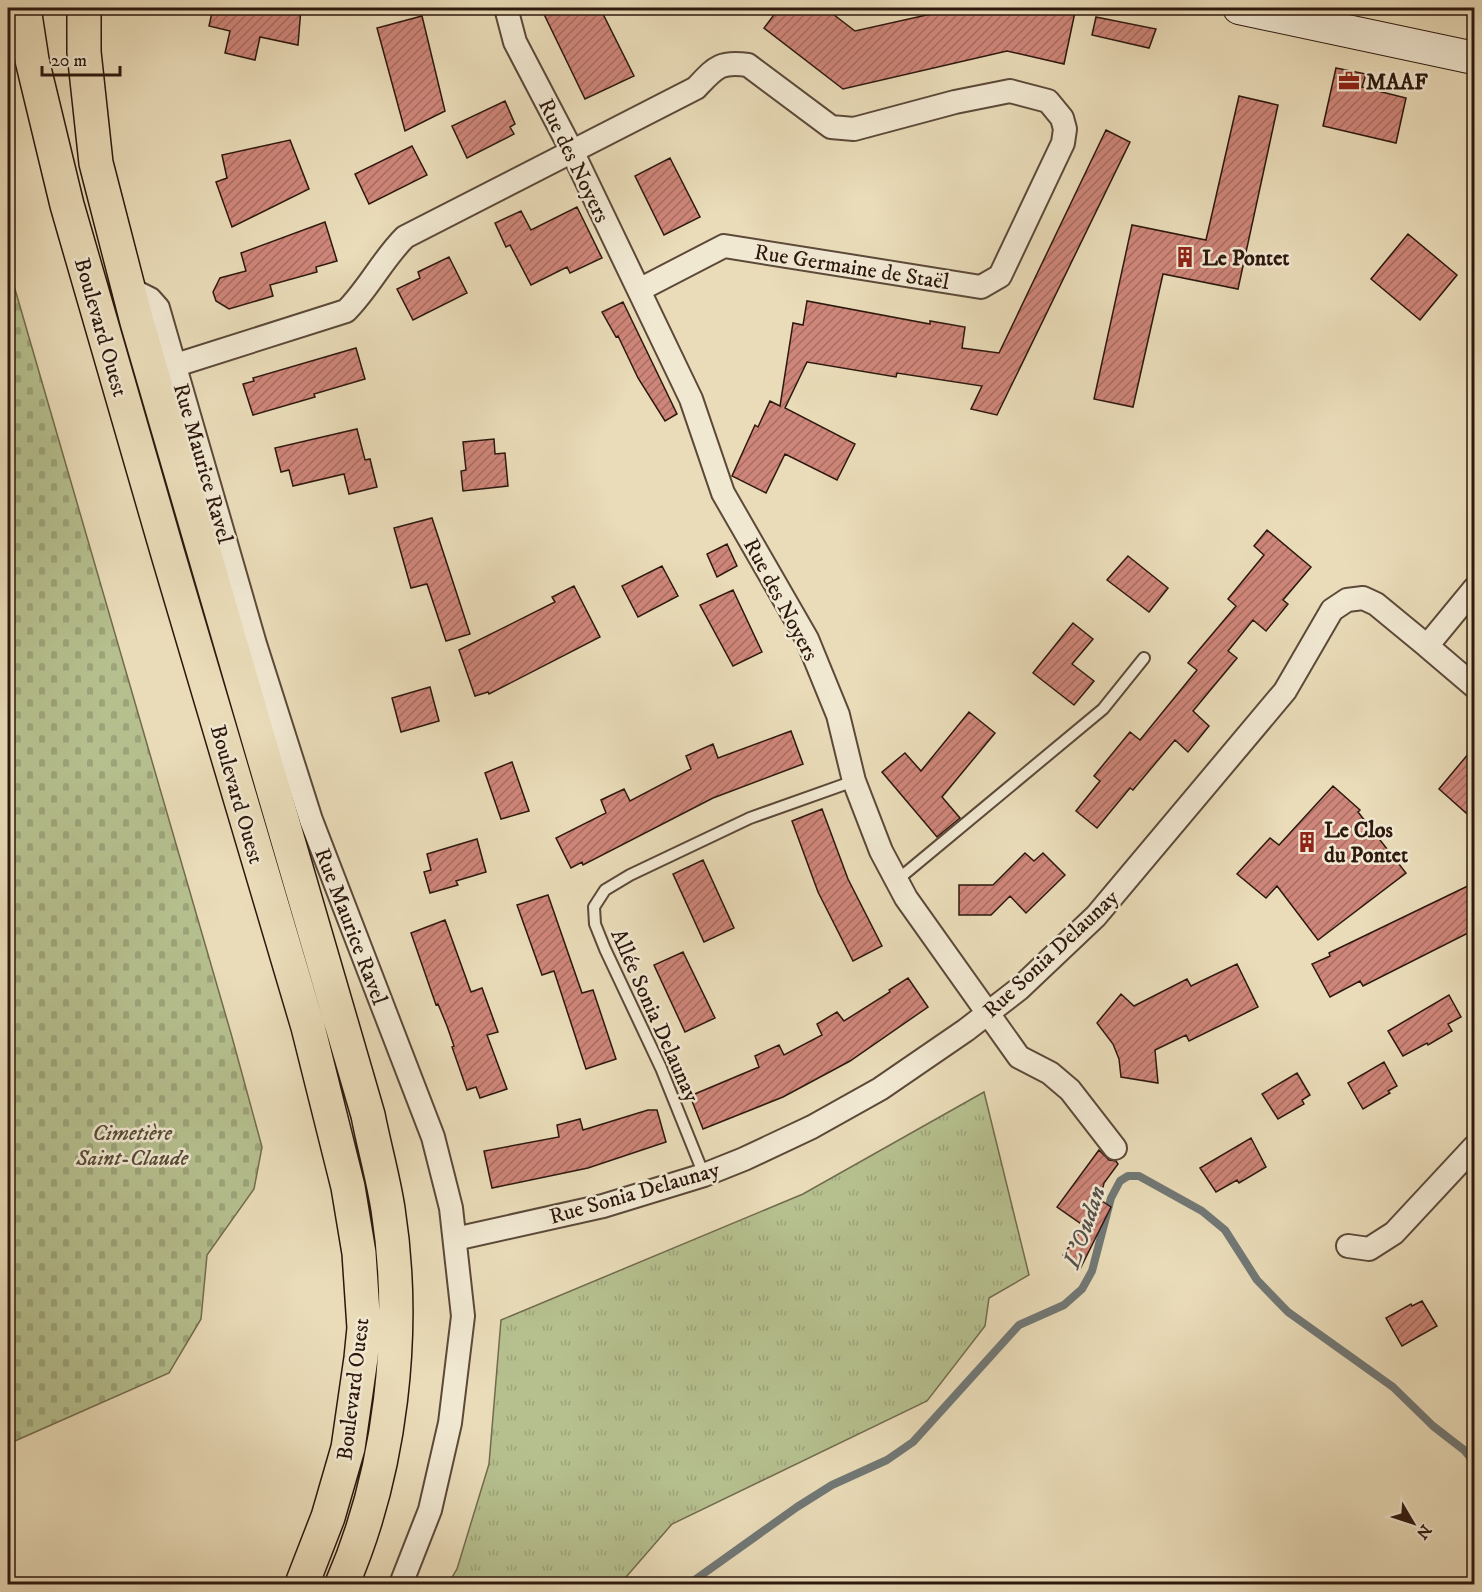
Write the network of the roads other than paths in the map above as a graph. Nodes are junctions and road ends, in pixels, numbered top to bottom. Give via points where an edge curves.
1 (24, 8) edge
2 (84, 8) edge
3 (506, 8) edge
4 (1239, 8) edge
5 (1474, 58) edge
6 (573, 153) junction
7 (128, 288) junction
8 (639, 290) junction
9 (176, 365) junction
10 (1474, 589) edge
11 (1426, 646) junction
12 (1144, 658) dead end
13 (1474, 686) edge
14 (854, 781) junction
15 (896, 881) junction
16 (989, 1012) junction
17 (1474, 1147) edge
18 (1115, 1148) dead end
19 (704, 1175) junction
20 (455, 1239) junction
21 (1348, 1246) dead end
22 (302, 1584) edge
23 (342, 1584) edge
24 (401, 1584) edge

1 - 22 main road, Boulevard Ouest via 67,205 308,1027 348,1187 359,1253 364,1328 348,1448
2 - 7 main road, Boulevard Ouest via 84,52 96,163
3 - 6 street, Rue des Noyers via 515,42
4 - 5 main road
6 - 8 street, Rue des Noyers
6 - 8 street, Rue Germaine de Staël via 696,88 720,65 731,62 748,65 831,127 854,129 1010,91 1048,101 1062,118 1063,143 1032,210 1000,276 981,286 724,246
6 - 9 street via 405,237 346,311
7 - 9 street, Rue Maurice Ravel via 150,299 158,308
7 - 23 main road, Boulevard Ouest via 368,1115 388,1209 396,1344 381,1460 366,1518
8 - 14 street, Rue des Noyers via 691,399 723,493 807,639 838,715
9 - 20 street, Rue Maurice Ravel via 255,644 311,820 433,1137
10 - 11 street
11 - 13 street
11 - 16 street, Rue Sonia Delaunay via 1364,598 1347,600 1332,610 1285,692 1096,916
12 - 15 lane via 1103,710
14 - 15 street, Rue des Noyers
14 - 19 lane, Allée Sonia Delaunay via 750,818 630,875 605,890 594,907 595,924 605,949 661,1068
15 - 16 street, Rue des Noyers
16 - 18 street, Rue des Noyers via 1019,1057 1050,1072 1070,1090
16 - 19 street, Rue Sonia Delaunay via 880,1089 812,1127
17 - 21 street via 1394,1233 1369,1249
19 - 20 street, Rue Sonia Delaunay via 603,1206
20 - 24 street, Rue Maurice Ravel via 463,1316 450,1424 430,1510

